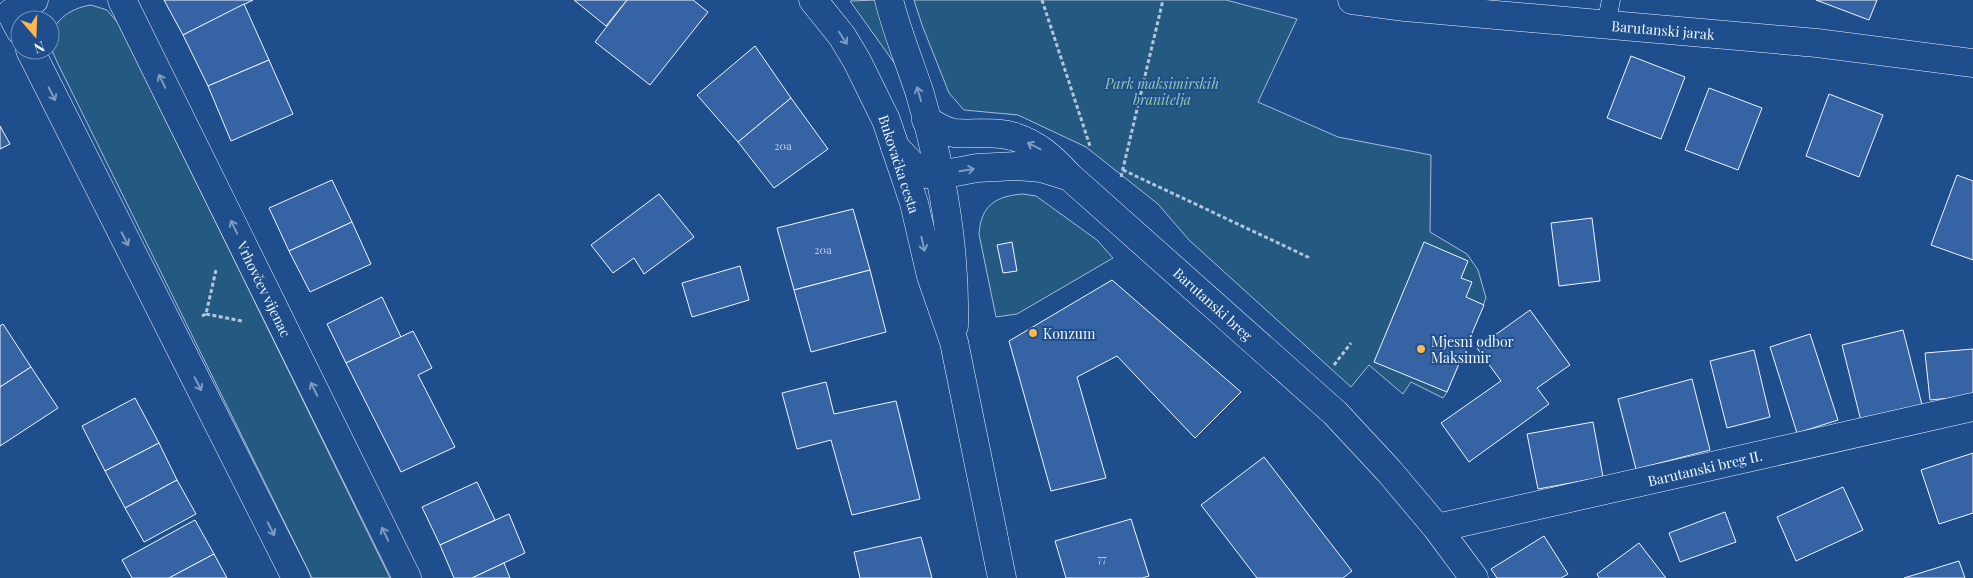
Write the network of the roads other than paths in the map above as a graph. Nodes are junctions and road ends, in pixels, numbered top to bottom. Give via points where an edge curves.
1 (122, 0) edge
2 (812, 0) edge
3 (889, 0) edge
4 (1352, 0) edge
5 (1609, 12) edge
6 (35, 60) edge
7 (1973, 63) edge
8 (926, 120) junction
9 (895, 146) junction
10 (940, 175) junction
11 (1070, 177) junction
12 (954, 342) junction
13 (1973, 408) edge
14 (1437, 528) junction
15 (296, 578) edge
16 (407, 578) edge
17 (1002, 578) edge
18 (1474, 578) edge

16 -> 1 street, Vrhovčev vijenac
2 -> 9 street, Bukovačka cesta via 842,36 857,62 886,120
8 -> 3 street, Bukovačka cesta
4 - 5 street, Barutanski jarak via 1405,7
5 - 7 street, Barutanski jarak
6 -> 15 street
8 - 10 street, Bukovačka cesta
11 -> 8 street via 1048,154 1014,136 954,132 940,129
9 - 10 street, Barutanski breg via 915,168 927,174
9 -> 12 street, Bukovačka cesta via 914,203 941,308
10 -> 11 street, Barutanski breg via 977,168 1017,166 1041,168
10 - 12 street, Bukovačka cesta via 953,252
11 - 14 street, Barutanski breg via 1335,413 1389,470
12 - 17 street, Bukovačka cesta
13 - 14 street, Barutanski breg II.
14 - 18 street, Barutanski breg

